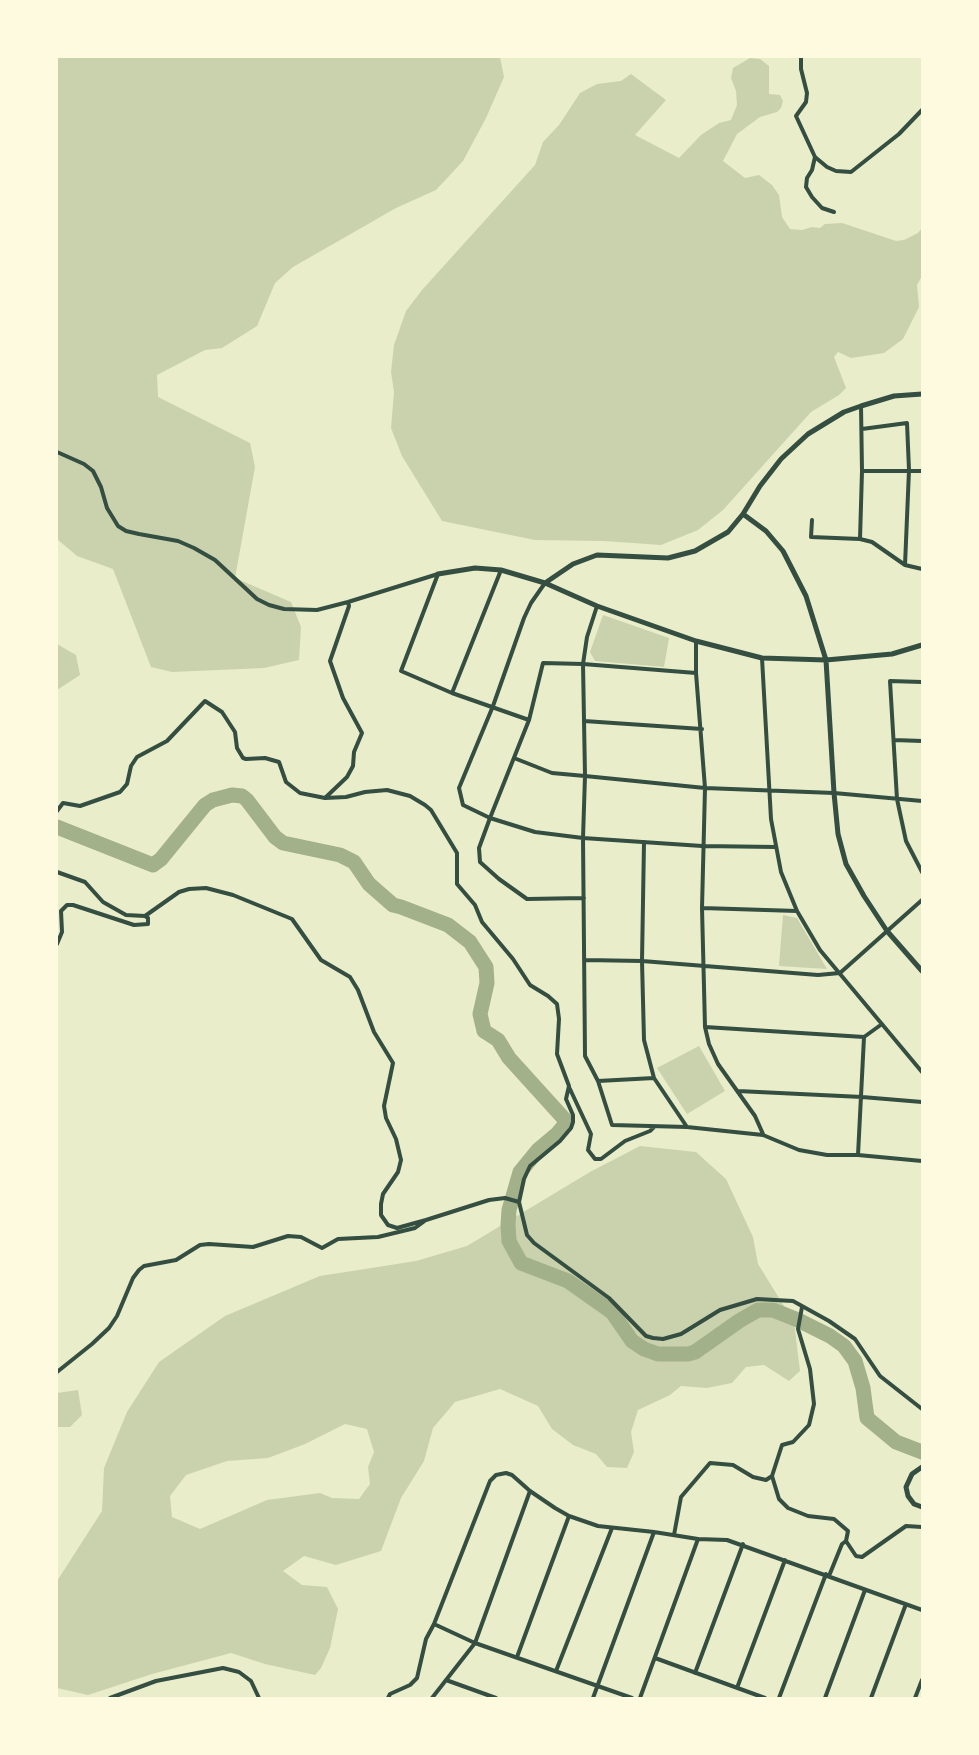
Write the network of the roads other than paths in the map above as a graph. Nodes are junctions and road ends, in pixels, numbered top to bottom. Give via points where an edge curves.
1 (801, 57) edge
2 (922, 110) edge
3 (815, 158) junction
4 (834, 213) dead end
5 (922, 394) edge
6 (861, 406) junction
7 (862, 429) junction
8 (57, 452) edge
9 (909, 470) junction
10 (862, 471) junction
11 (922, 471) edge
12 (743, 514) junction
13 (812, 520) dead end
14 (860, 538) junction
15 (905, 565) junction
16 (922, 568) edge
17 (501, 570) junction
18 (438, 574) junction
19 (545, 583) junction
20 (348, 602) junction
21 (597, 606) junction
22 (696, 641) junction
23 (922, 645) edge
24 (762, 658) junction
25 (826, 660) junction
26 (583, 664) junction
27 (696, 673) junction
28 (922, 682) edge
29 (452, 693) junction
30 (493, 706) junction
31 (529, 720) junction
32 (584, 721) junction
33 (702, 729) junction
34 (894, 740) junction
35 (922, 741) edge
36 (514, 758) junction
37 (585, 776) junction
38 (705, 788) junction
39 (770, 790) junction
40 (834, 793) junction
41 (325, 798) junction
42 (897, 800) junction
43 (922, 801) edge
44 (57, 812) edge
45 (490, 818) junction
46 (583, 838) junction
47 (644, 842) junction
48 (702, 846) junction
49 (776, 847) junction
50 (915, 861) junction
51 (922, 862) edge
52 (57, 872) edge
53 (922, 872) edge
54 (584, 898) junction
55 (922, 900) edge
56 (702, 908) junction
57 (797, 911) junction
58 (145, 916) junction
59 (887, 931) junction
60 (57, 945) edge
61 (585, 960) junction
62 (642, 961) junction
63 (704, 966) junction
64 (922, 971) edge
65 (840, 973) junction
66 (882, 1024) junction
67 (705, 1027) junction
68 (864, 1037) junction
69 (922, 1072) edge
70 (654, 1078) junction
71 (598, 1081) junction
72 (569, 1086) junction
73 (737, 1091) junction
74 (862, 1097) junction
75 (922, 1102) edge
76 (655, 1126) junction
77 (687, 1126) junction
78 (764, 1135) junction
79 (858, 1155) junction
80 (922, 1161) edge
81 (517, 1201) junction
82 (426, 1220) junction
83 (802, 1307) junction
84 (57, 1372) edge
85 (922, 1409) edge
86 (921, 1468) edge
87 (772, 1476) junction
88 (530, 1491) junction
89 (922, 1507) edge
90 (569, 1516) junction
91 (922, 1527) edge
92 (612, 1528) junction
93 (654, 1532) junction
94 (674, 1535) junction
95 (698, 1539) junction
96 (846, 1541) junction
97 (744, 1544) junction
98 (785, 1560) junction
99 (827, 1575) junction
100 (865, 1590) junction
101 (906, 1604) junction
102 (922, 1610) edge
103 (434, 1624) junction
104 (475, 1643) junction
105 (516, 1657) junction
106 (655, 1658) junction
107 (556, 1671) junction
108 (695, 1673) junction
109 (446, 1680) junction
110 (922, 1680) edge
111 (597, 1686) junction
112 (737, 1688) junction
113 (110, 1698) edge
114 (259, 1698) edge
115 (388, 1698) edge
116 (432, 1698) edge
117 (496, 1698) edge
118 (592, 1698) edge
119 (632, 1698) edge
120 (640, 1698) edge
121 (765, 1698) edge
122 (779, 1698) edge
123 (825, 1698) edge
124 (871, 1698) edge
125 (915, 1698) edge

1 - 3 street via 807,93 796,116
2 - 3 street via 899,134 850,172 836,171
3 - 4 street via 806,187 822,208
5 - 6 street via 894,396
6 - 7 street
6 - 12 street via 828,421 795,446 767,477
7 - 9 street via 907,423
7 - 10 street
8 - 20 street via 93,471 118,526 194,548 215,560 257,599 284,609 309,610
9 - 10 street
9 - 11 street
9 - 15 street
10 - 14 street
12 - 19 street via 728,532 684,555 597,555 573,564
12 - 25 street via 766,531 783,551 806,596
13 - 14 street via 811,537
14 - 15 street
15 - 16 street
17 - 18 street via 475,568
17 - 19 street
17 - 29 street
18 - 20 street
18 - 29 street via 401,671
19 - 21 street
19 - 30 street via 531,603
20 - 41 street via 330,662 362,734 347,777
21 - 22 street
21 - 26 street
22 - 24 street
22 - 27 street
23 - 25 street via 892,654
24 - 25 street
24 - 39 street
25 - 40 street
26 - 27 street
26 - 31 street via 543,663
26 - 32 street
27 - 33 street
28 - 34 street via 890,681
29 - 30 street
30 - 31 street
30 - 45 street via 459,788 463,805
31 - 36 street
32 - 33 street
32 - 37 street
33 - 38 street
34 - 35 street
34 - 42 street
36 - 37 street via 552,773
36 - 45 street
37 - 38 street
37 - 46 street
38 - 39 street
38 - 48 street
39 - 40 street
39 - 49 street
40 - 42 street
40 - 59 street via 846,864
41 - 44 street via 291,787 279,762 243,758 237,748 236,732 222,712 205,701 167,741 136,757 127,784 120,792 80,806 63,803
41 - 72 street via 387,790 410,796 431,810 457,853 457,884 530,986 557,1005 557,1054
42 - 43 street
42 - 50 street
45 - 46 street via 535,832
45 - 54 street via 479,848 480,862 499,879 527,899
46 - 47 street
46 - 54 street
47 - 48 street
47 - 62 street
48 - 49 street
48 - 56 street
49 - 57 street
50 - 51 street
50 - 53 street
52 - 58 street via 85,882 103,902 126,915
54 - 61 street
55 - 59 street
56 - 57 street
56 - 63 street
57 - 65 street via 820,950
58 - 60 street via 148,924 134,925 67,905 61,911 62,932
58 - 82 street via 179,892 206,888 233,895 292,919 321,960 350,977 374,1032 393,1063 384,1106 401,1160 383,1194 381,1215 387,1225 397,1228
59 - 64 street
59 - 65 street
61 - 62 street
61 - 71 street via 585,1056
62 - 63 street
62 - 70 street via 644,1040
63 - 65 street via 818,975
63 - 67 street
65 - 66 street
66 - 68 street
66 - 69 street
67 - 68 street
67 - 73 street via 718,1064
68 - 74 street
70 - 71 street
70 - 77 street
71 - 76 street via 612,1125
72 - 76 street via 591,1134 588,1150 594,1159 601,1159 625,1140
72 - 81 street via 566,1099 573,1115 571,1128 530,1166
73 - 74 street
73 - 78 street
74 - 75 street
74 - 79 street
76 - 77 street
77 - 78 street
78 - 79 street via 799,1150
79 - 80 street
81 - 82 street via 489,1200
81 - 83 street via 527,1234 534,1243 609,1298 646,1336 663,1339 681,1334 720,1310 757,1299 793,1301
82 - 84 street via 415,1228 378,1237 338,1239 322,1248 302,1237 288,1236 253,1247 200,1245 176,1260 144,1266 133,1278 109,1328
83 - 85 street via 855,1339 880,1376
83 - 87 street via 799,1326 814,1404 809,1425 793,1442 782,1444
86 - 89 street via 912,1474 906,1487 914,1504
87 - 94 street via 766,1480 733,1465 710,1463 681,1497
87 - 96 street via 779,1498 788,1508 808,1516 834,1519 848,1531
88 - 90 street
88 - 103 street via 506,1473 490,1481
88 - 104 street
90 - 92 street
90 - 105 street
91 - 96 street via 906,1526 862,1557 856,1556
92 - 93 street
92 - 107 street
93 - 94 street
93 - 111 street
94 - 95 street
95 - 97 street
95 - 106 street
96 - 99 street
97 - 98 street
97 - 108 street
98 - 99 street
98 - 112 street
99 - 100 street
99 - 122 street
100 - 101 street
100 - 123 street
101 - 102 street
101 - 124 street
103 - 104 street
103 - 115 street via 426,1639 417,1677
104 - 105 street
104 - 109 street
105 - 107 street
106 - 108 street
106 - 120 street
107 - 111 street
108 - 112 street
109 - 116 street
109 - 117 street
110 - 125 street
111 - 118 street
111 - 119 street
112 - 121 street
113 - 114 street via 156,1681 223,1668 239,1672 250,1681

